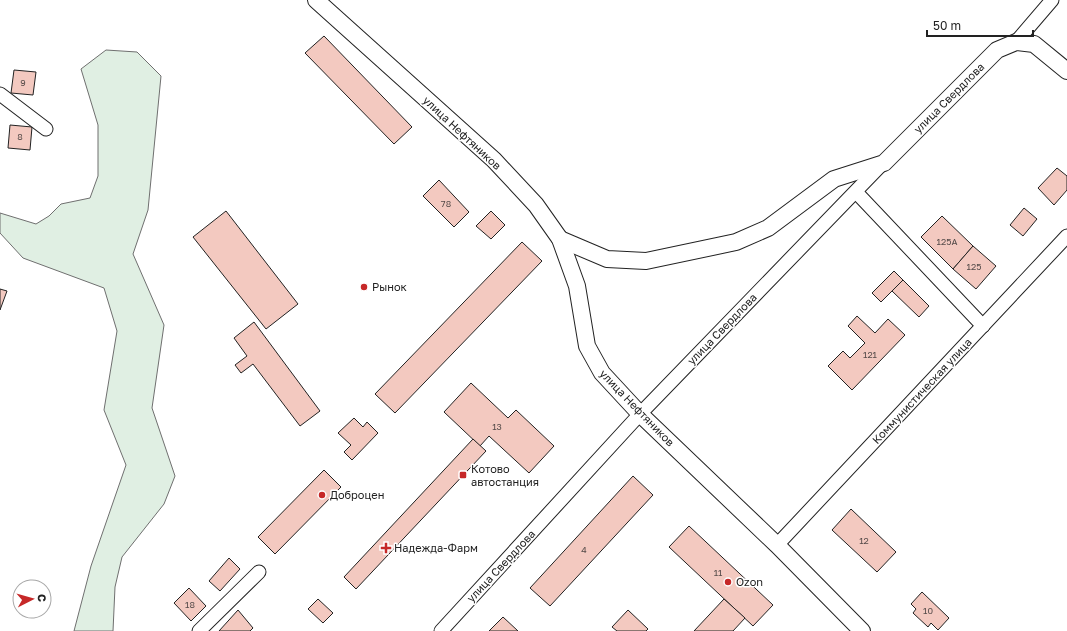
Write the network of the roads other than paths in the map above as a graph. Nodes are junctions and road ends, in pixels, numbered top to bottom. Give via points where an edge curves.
1 (316, 0) edge
2 (1052, 0) edge
3 (1016, 42) junction
4 (1067, 71) edge
5 (0, 94) edge
6 (46, 128) dead end
7 (884, 163) junction
8 (856, 192) junction
9 (1067, 236) edge
10 (560, 239) junction
11 (983, 326) junction
12 (640, 414) junction
13 (777, 545) junction
14 (259, 572) dead end
15 (199, 631) edge
16 (441, 631) edge
17 (862, 631) edge

1 - 10 street, улица Нефтяников via 494,160 536,204
2 - 3 street, улица Свердлова
3 - 4 street, улица Свердлова via 1034,44
3 - 7 street, улица Свердлова via 997,50
5 - 6 street
7 - 8 street, улица Свердлова
7 - 10 street via 834,179 768,228 736,242 646,261 607,259
8 - 11 street
8 - 12 street, улица Свердлова
9 - 11 street, Коммунистическая улица
10 - 12 street, улица Нефтяников via 577,286 587,346 602,373
11 - 13 street, Коммунистическая улица
12 - 13 street, улица Нефтяников
12 - 16 street, улица Свердлова
13 - 17 street, улица Нефтяников
14 - 15 street

